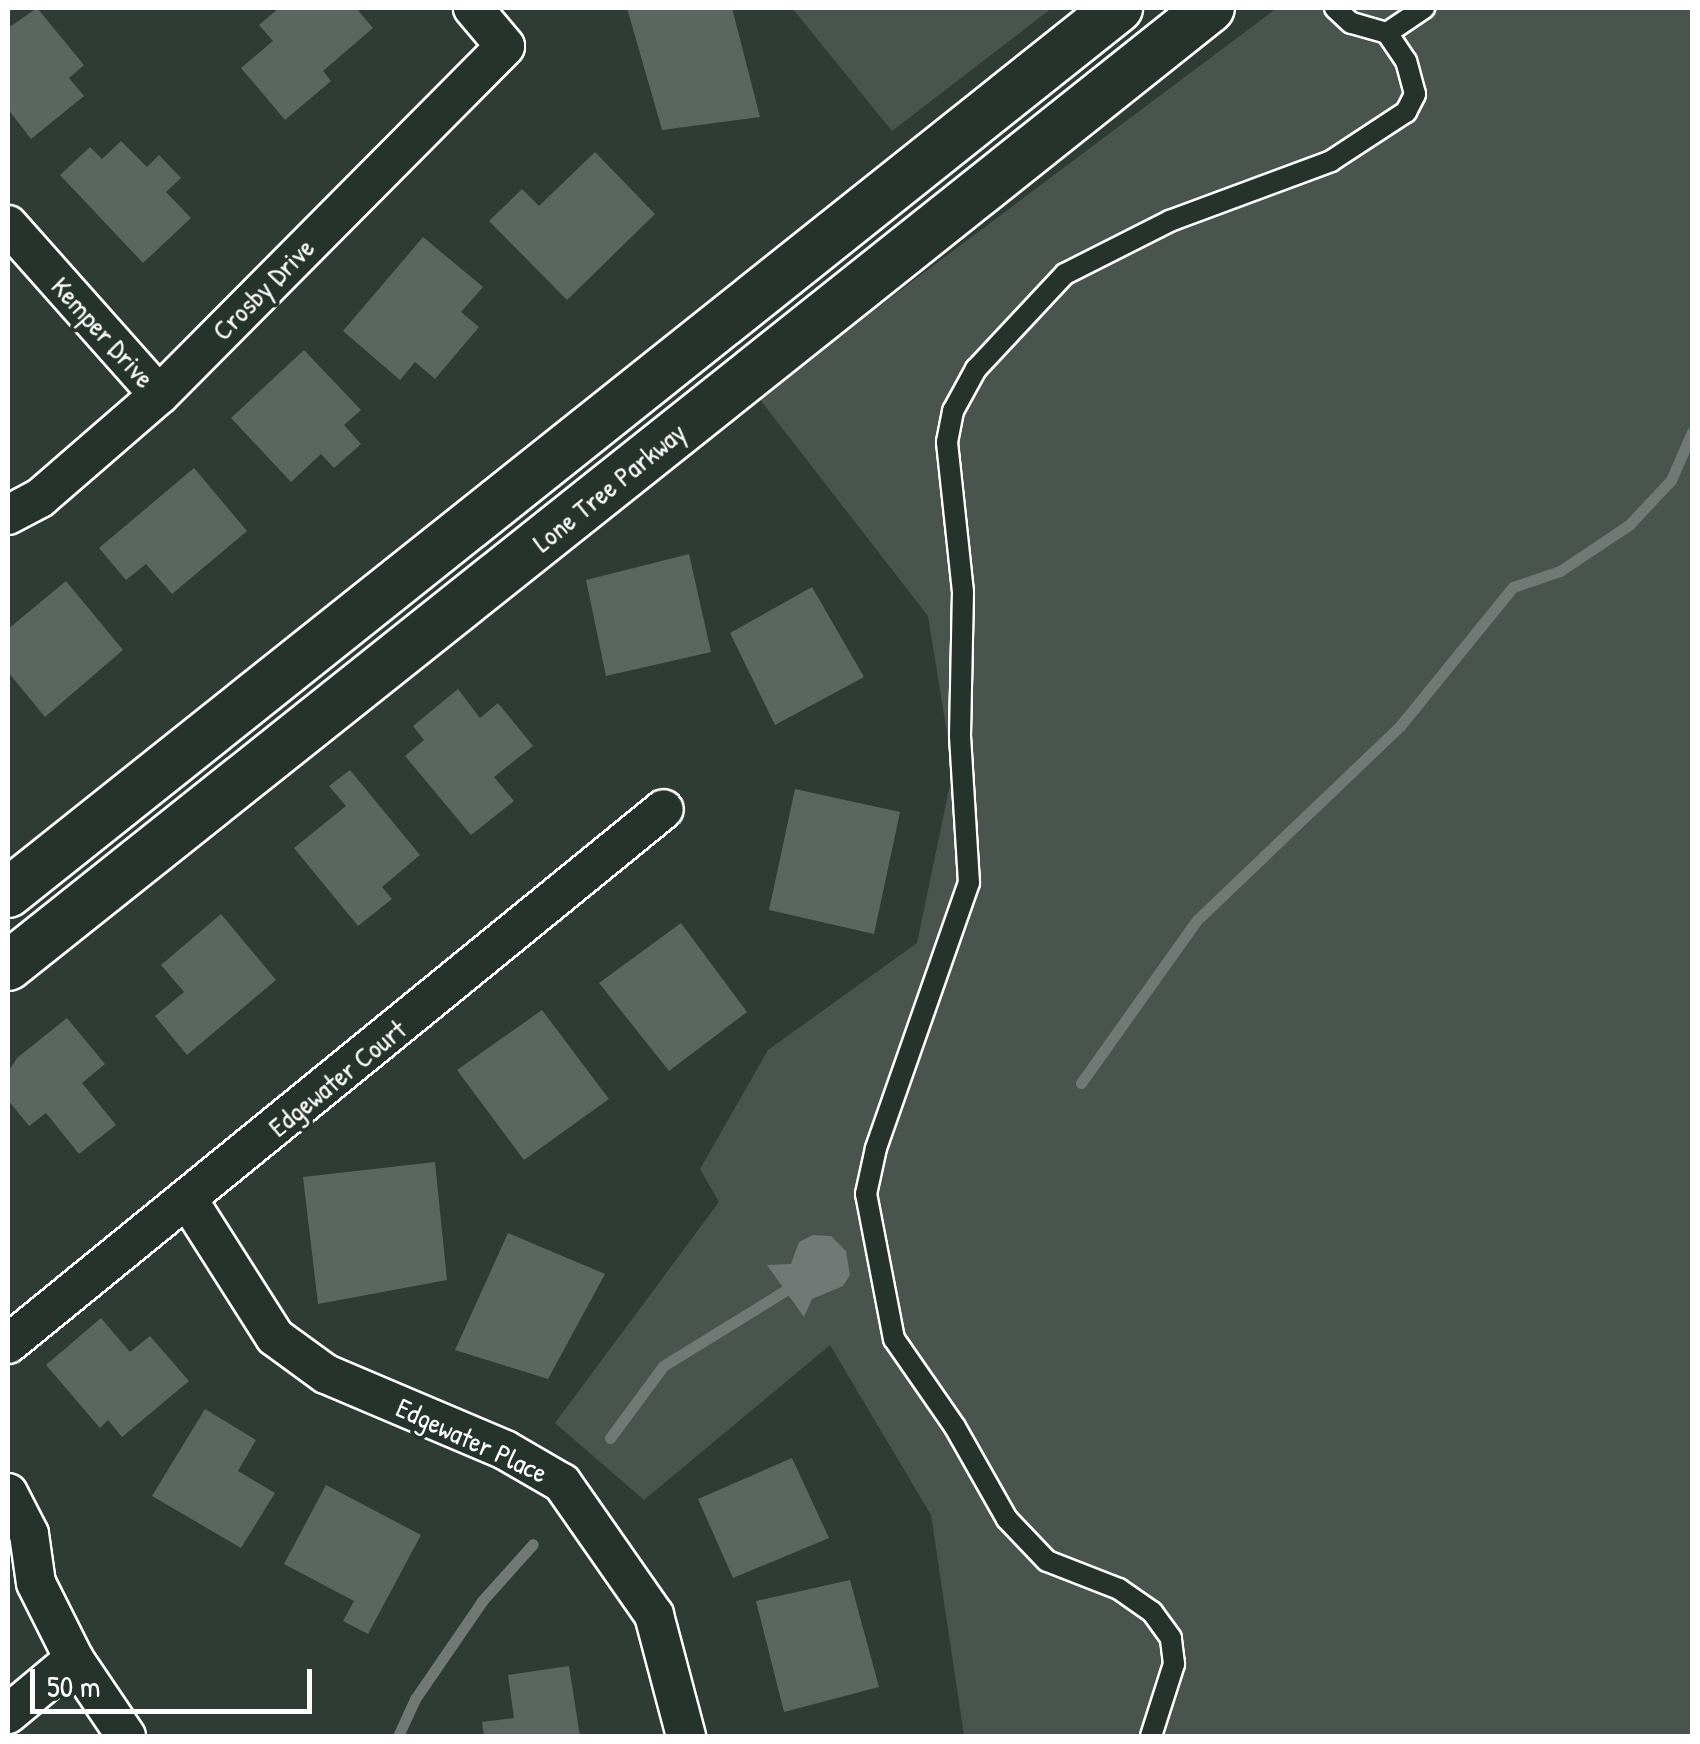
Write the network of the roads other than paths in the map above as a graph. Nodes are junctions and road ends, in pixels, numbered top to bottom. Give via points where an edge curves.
1 (473, 8) edge
2 (1118, 8) edge
3 (1210, 8) edge
4 (1335, 8) edge
5 (1417, 13) edge
6 (1386, 34) junction
7 (1406, 61) junction
8 (8, 225) edge
9 (158, 395) junction
10 (8, 515) edge
11 (664, 809) dead end
12 (8, 893) edge
13 (8, 966) edge
14 (188, 1200) junction
15 (8, 1344) edge
16 (8, 1493) edge
17 (22, 1577) edge
18 (74, 1659) junction
19 (8, 1714) edge
20 (126, 1736) edge
21 (686, 1736) edge
22 (1152, 1736) edge

1 - 9 street, Crosby Drive via 505,46
2 - 12 street, Lone Tree Parkway
3 - 13 street, Lone Tree Parkway
4 - 6 lane via 1351,23
5 - 6 lane
5 - 7 lane via 1403,32
6 - 7 lane
7 - 22 lane via 1414,94 1406,112 1331,161 1170,221 1065,274 976,369 953,410 947,442 963,592 960,735 969,884 876,1148 866,1194 869,1231 894,1339 1007,1519 1047,1561 1119,1589 1152,1612 1171,1638 1174,1664
8 - 9 street, Kemper Drive
9 - 10 street, Crosby Drive via 40,498
11 - 14 street, Edgewater Court
14 - 15 street, Edgewater Court
14 - 21 street, Edgewater Place via 275,1337 326,1374 505,1450 562,1482 654,1615
16 - 17 street via 29,1534
17 - 18 street
18 - 19 street
18 - 20 street

